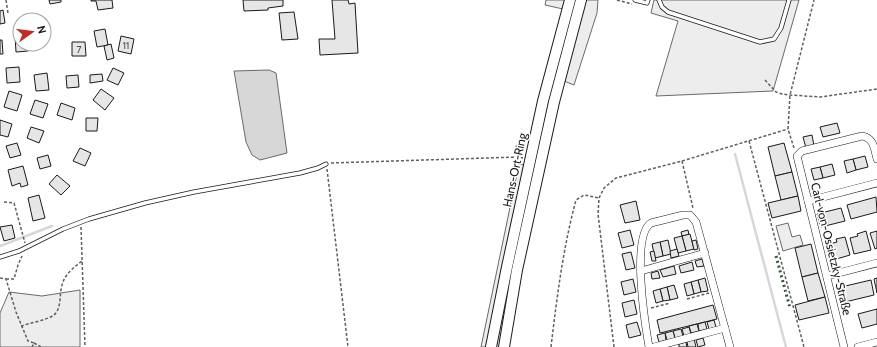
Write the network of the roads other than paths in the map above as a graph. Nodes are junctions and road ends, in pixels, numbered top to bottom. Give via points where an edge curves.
1 (570, 0) edge
2 (582, 0) edge
3 (635, 0) edge
4 (648, 0) edge
5 (659, 0) edge
6 (789, 0) edge
7 (877, 158) edge
8 (326, 164) road end
9 (877, 183) edge
10 (808, 201) junction
11 (705, 253) junction
12 (0, 257) edge
13 (877, 263) edge
14 (641, 270) junction
15 (827, 276) junction
16 (725, 328) junction
17 (877, 342) edge
18 (491, 347) edge
19 (504, 347) edge
20 (649, 347) edge
21 (654, 347) edge
22 (730, 347) edge
23 (844, 347) edge
24 (858, 347) edge

1 - 18 main road, Hans-Ort-Ring via 543,101
2 - 19 main road, Hans-Ort-Ring via 554,102 517,270
3 - 4 lane via 647,3
5 - 6 lane via 668,12 760,42 774,39 781,28
7 - 10 street, Carl-von-Ossietzky-Straße via 872,141 862,136 802,151 796,156
8 - 12 lane via 300,173 145,203 89,219
9 - 10 street
10 - 15 street, Carl-von-Ossietzky-Straße
11 - 14 street
11 - 14 street via 696,222 683,214 647,226 642,239
11 - 16 street
13 - 15 street
14 - 20 street via 643,310
15 - 23 street, Carl-von-Ossietzky-Straße
16 - 21 street
16 - 22 street
17 - 24 street

